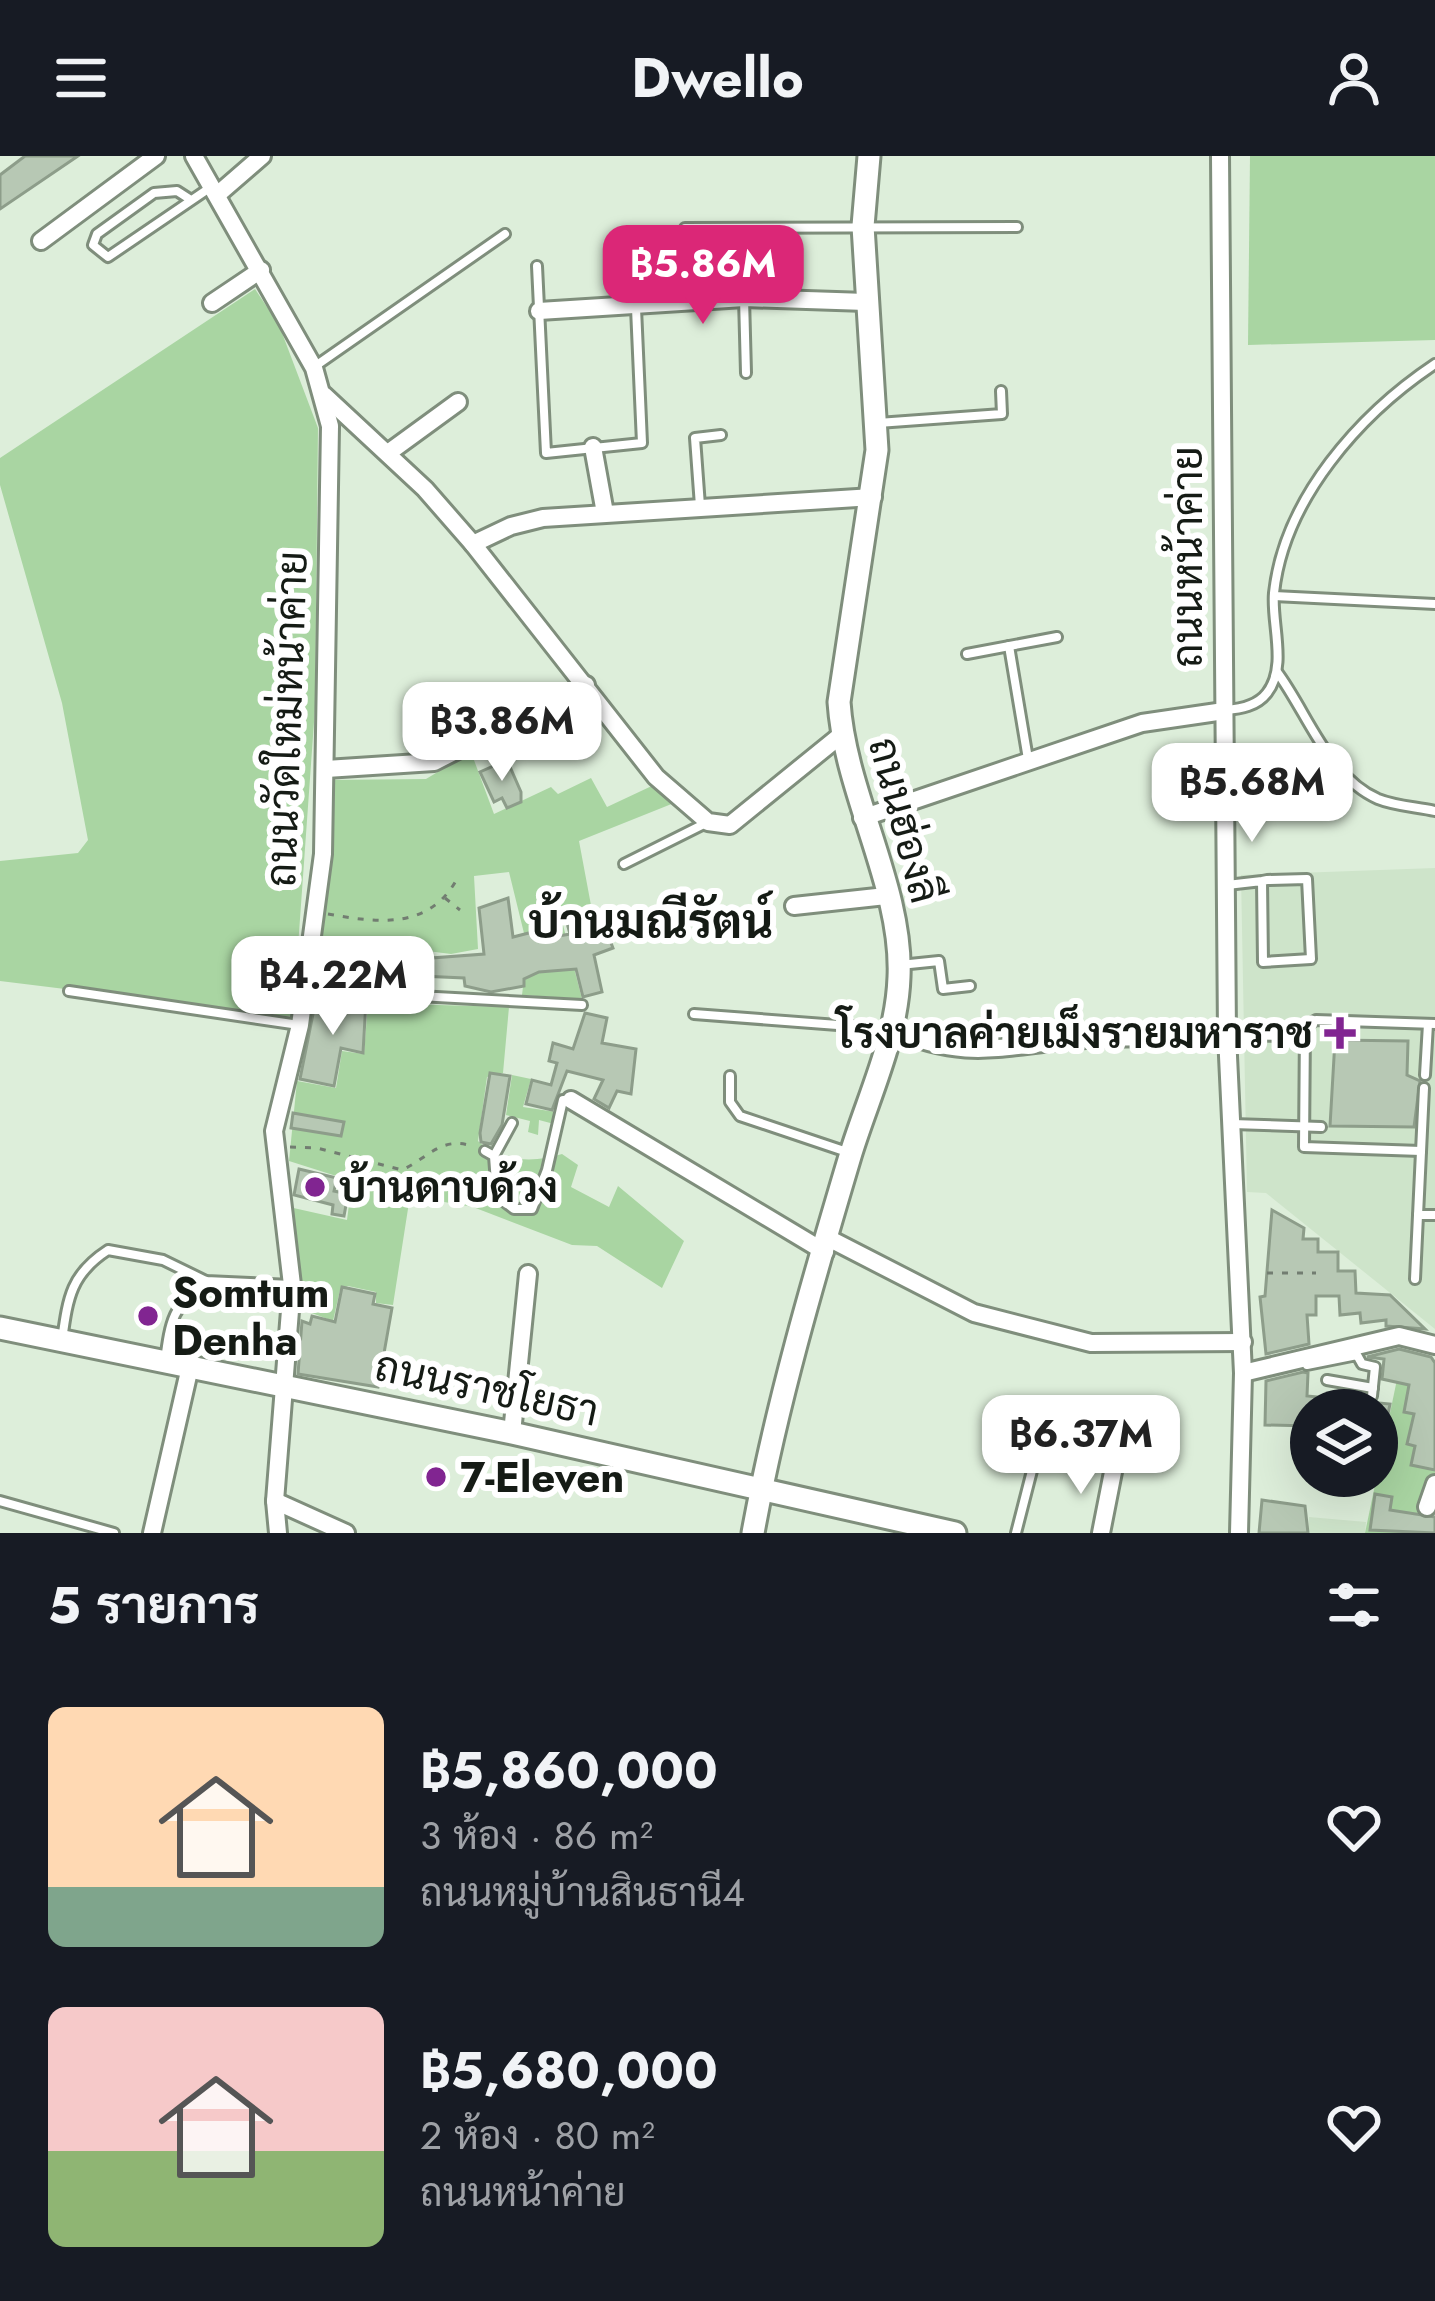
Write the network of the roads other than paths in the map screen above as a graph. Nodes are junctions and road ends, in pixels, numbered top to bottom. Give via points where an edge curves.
1 (156, 156) edge
2 (194, 156) edge
3 (262, 156) edge
4 (868, 156) edge
5 (1220, 156) edge
6 (214, 191) junction
7 (191, 200) junction
8 (863, 226) junction
9 (1017, 227) dead end
10 (686, 228) dead end
11 (505, 234) dead end
12 (41, 241) dead end
13 (537, 266) dead end
14 (261, 270) junction
15 (744, 298) junction
16 (866, 302) junction
17 (212, 303) dead end
18 (636, 305) junction
19 (539, 311) junction
20 (1435, 364) edge
21 (314, 368) junction
22 (746, 373) dead end
23 (1001, 392) dead end
24 (324, 395) junction
25 (458, 402) dead end
26 (876, 423) junction
27 (721, 435) dead end
28 (593, 447) junction
29 (388, 453) junction
30 (873, 497) junction
31 (700, 507) junction
32 (605, 513) junction
33 (473, 544) junction
34 (1274, 596) junction
35 (1435, 604) edge
36 (1057, 637) dead end
37 (1009, 646) junction
38 (967, 654) dead end
39 (1276, 670) junction
40 (586, 685) junction
41 (1224, 711) junction
42 (841, 735) junction
43 (1028, 759) junction
44 (326, 769) junction
45 (1435, 811) edge
46 (862, 818) junction
47 (708, 822) junction
48 (624, 864) dead end
49 (1262, 881) junction
50 (1227, 885) junction
51 (886, 896) junction
52 (794, 906) dead end
53 (898, 965) junction
54 (970, 986) dead end
55 (303, 990) junction
56 (69, 991) dead end
57 (582, 1005) dead end
58 (694, 1013) dead end
59 (1431, 1024) edge
60 (300, 1025) junction
61 (1305, 1026) junction
62 (892, 1029) junction
63 (1228, 1035) junction
64 (1425, 1075) dead end
65 (730, 1076) dead end
66 (1424, 1088) dead end
67 (571, 1100) joint
68 (512, 1123) dead end
69 (1232, 1124) junction
70 (1304, 1126) junction
71 (1321, 1127) dead end
72 (1421, 1151) junction
73 (851, 1153) junction
74 (1418, 1215) junction
75 (1435, 1215) edge
76 (827, 1245) junction
77 (528, 1274) dead end
78 (1414, 1279) dead end
79 (206, 1281) junction
80 (292, 1285) junction
81 (0, 1328) edge
82 (62, 1341) junction
83 (1243, 1342) junction
84 (1435, 1345) edge
85 (165, 1362) junction
86 (1276, 1364) junction
87 (190, 1367) junction
88 (1244, 1372) junction
89 (1327, 1380) dead end
90 (287, 1385) junction
91 (512, 1432) junction
92 (1035, 1459) dead end
93 (1113, 1472) dead end
94 (1435, 1484) edge
95 (761, 1487) junction
96 (0, 1501) edge
97 (275, 1501) junction
98 (1427, 1507) dead end
99 (931, 1530) edge
100 (114, 1533) edge
101 (152, 1533) edge
102 (278, 1533) edge
103 (346, 1533) edge
104 (753, 1533) edge
105 (955, 1533) edge
106 (1016, 1533) edge
107 (1101, 1533) edge
108 (1239, 1533) edge

1 - 12 street
2 - 6 street, ถนนวัดใหม่หน้าค่าย
3 - 6 street
4 - 8 street, ถนนฮ่องลี
5 - 41 street, ถนนหน้าค่าย
6 - 7 lane
6 - 14 street, ถนนวัดใหม่หน้าค่าย
7 - 7 lane via 108,257 93,244 154,193 177,191
8 - 9 lane
8 - 10 lane
8 - 16 street, ถนนฮ่องลี
11 - 21 lane
13 - 19 lane
14 - 17 street
14 - 21 street, ถนนวัดใหม่หน้าค่าย
15 - 16 street
15 - 18 street
15 - 22 lane
16 - 26 street, ถนนฮ่องลี
18 - 19 street
18 - 28 lane via 642,442
19 - 28 lane via 546,453
20 - 34 lane via 1337,452 1305,501
21 - 24 street, ถนนวัดใหม่หน้าค่าย
23 - 26 lane via 1002,414
24 - 29 street
24 - 44 street, ถนนวัดใหม่หน้าค่าย via 331,426
25 - 29 street
26 - 30 street, ถนนฮ่องลี
27 - 31 lane via 694,438
28 - 32 street
29 - 33 street
30 - 31 street
30 - 42 street, ถนนฮ่องลี via 841,668
31 - 32 street
32 - 33 street via 511,526
33 - 40 street
34 - 35 lane
34 - 39 lane
36 - 37 lane
37 - 38 lane
37 - 43 lane
39 - 41 lane via 1266,694 1245,709
39 - 45 lane via 1344,771 1376,798
40 - 44 street via 434,762
40 - 47 street via 656,777
41 - 43 street via 1142,723
41 - 50 street, ถนนหน้าค่าย
42 - 46 street, ถนนฮ่องลี
42 - 47 street via 730,825
43 - 46 street
44 - 55 street, ถนนวัดใหม่หน้าค่าย
46 - 51 street, ถนนฮ่องลี
47 - 48 lane
49 - 49 lane via 1263,962 1311,958 1306,879
49 - 50 lane
50 - 63 street, ถนนหน้าค่าย
51 - 52 street
51 - 53 street, ถนนฮ่องลี
53 - 54 lane via 939,962 943,989
53 - 62 street, ถนนฮ่องลี
55 - 57 lane
55 - 60 street, ถนนวัดใหม่หน้าค่าย
56 - 60 lane
58 - 62 lane
59 - 61 lane
59 - 64 lane
60 - 80 street, ถนนวัดใหม่หน้าค่าย via 274,1131
61 - 63 lane via 1288,1036
61 - 70 lane
62 - 63 street via 931,1046 996,1052 1084,1039
62 - 73 street, ถนนฮ่องลี
63 - 69 street, ถนนหน้าค่าย
65 - 73 lane via 730,1102 740,1116
66 - 72 lane
67 - 68 lane via 563,1100 532,1209 514,1209 497,1196 490,1154
67 - 76 street
69 - 70 lane
69 - 83 street, ถนนหน้าค่าย
70 - 71 lane
70 - 72 lane via 1304,1148
72 - 74 lane
73 - 76 street, ถนนฮ่องลี
74 - 75 lane
74 - 78 lane
76 - 83 street via 974,1313 1091,1343
76 - 95 street, ถนนฮ่องลี
77 - 91 street
79 - 80 lane
79 - 82 lane via 164,1260 108,1250 69,1288
79 - 85 lane via 170,1316
80 - 90 street, ถนนวัดใหม่หน้าค่าย
81 - 82 street, ถนนราชโยธา
82 - 85 street, ถนนราชโยธา
83 - 88 street, ถนนหน้าค่าย
84 - 86 street via 1399,1336
85 - 87 street, ถนนราชโยธา
86 - 88 street
86 - 89 lane via 1357,1355 1375,1367 1372,1392
87 - 90 street, ถนนราชโยธา
87 - 101 street
88 - 108 street, ถนนหน้าค่าย
90 - 91 street, ถนนราชโยธา
90 - 97 street, ถนนวัดใหม่หน้าค่าย
91 - 95 street, ถนนราชโยธา
92 - 106 lane
93 - 107 street
94 - 98 street
95 - 99 street, ถนนราชโยธา
95 - 104 street, ถนนฮ่องลี
96 - 100 lane
97 - 102 street, ถนนวัดใหม่หน้าค่าย
97 - 103 street
99 - 105 street, ถนนราชโยธา

